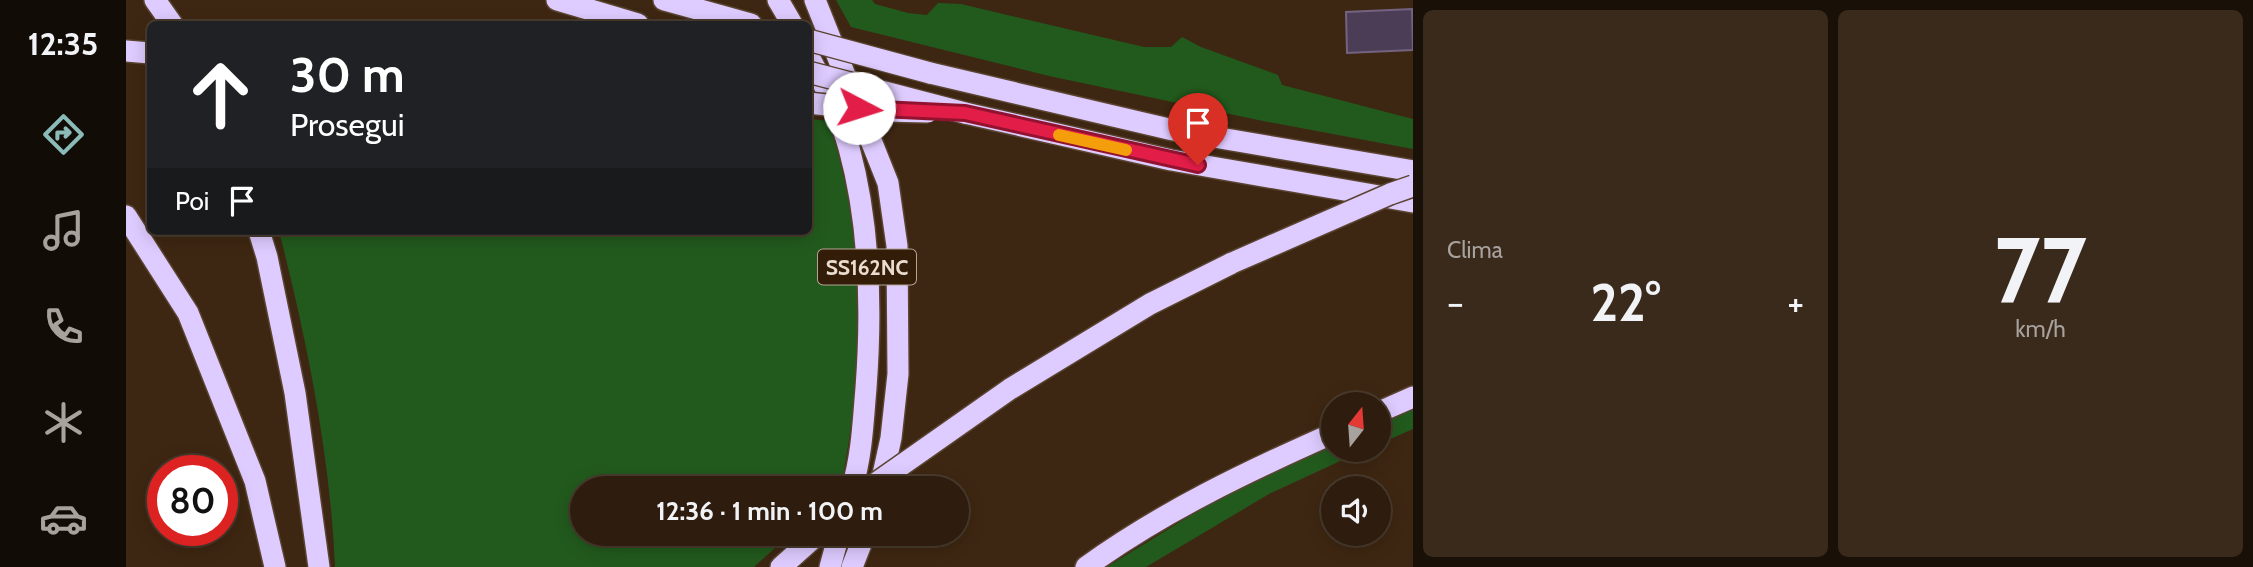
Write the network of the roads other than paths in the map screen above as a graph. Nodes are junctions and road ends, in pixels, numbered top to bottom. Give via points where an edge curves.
1 (557, 0) edge
2 (664, 0) edge
3 (778, 0) edge
4 (815, 0) edge
5 (628, 21) edge
6 (739, 21) edge
7 (790, 21) edge
8 (812, 41) edge
9 (126, 51) edge
10 (147, 53) edge
11 (812, 62) edge
12 (812, 73) edge
13 (812, 103) edge
14 (965, 113) junction
15 (1413, 171) edge
16 (1413, 186) edge
17 (1413, 202) edge
18 (126, 216) edge
19 (260, 235) edge
20 (1413, 397) edge
21 (1391, 407) edge
22 (1321, 439) edge
23 (856, 476) edge
24 (883, 476) edge
25 (886, 476) edge
26 (805, 546) edge
27 (836, 546) edge
28 (860, 546) edge
29 (275, 567) edge
30 (318, 567) edge
31 (781, 567) edge
32 (830, 567) edge
33 (852, 567) edge
34 (1086, 567) edge

1 - 5 highway
2 - 6 highway
3 - 7 highway
4 - 24 highway via 888,183 894,220 898,374
8 - 15 highway, bridge via 1173,130
9 - 10 highway
11 - 23 highway, SS162NC via 849,146 863,220 870,333
12 - 14 highway, bridge
13 - 14 highway, bridge
14 - 17 highway via 1171,160
16 - 25 highway, bridge via 1232,263 1150,304 1010,389
18 - 29 highway via 188,313 255,481
19 - 30 highway via 295,393
20 - 21 highway
22 - 34 highway via 1249,471 1119,543
26 - 31 highway
27 - 32 highway
28 - 33 highway

